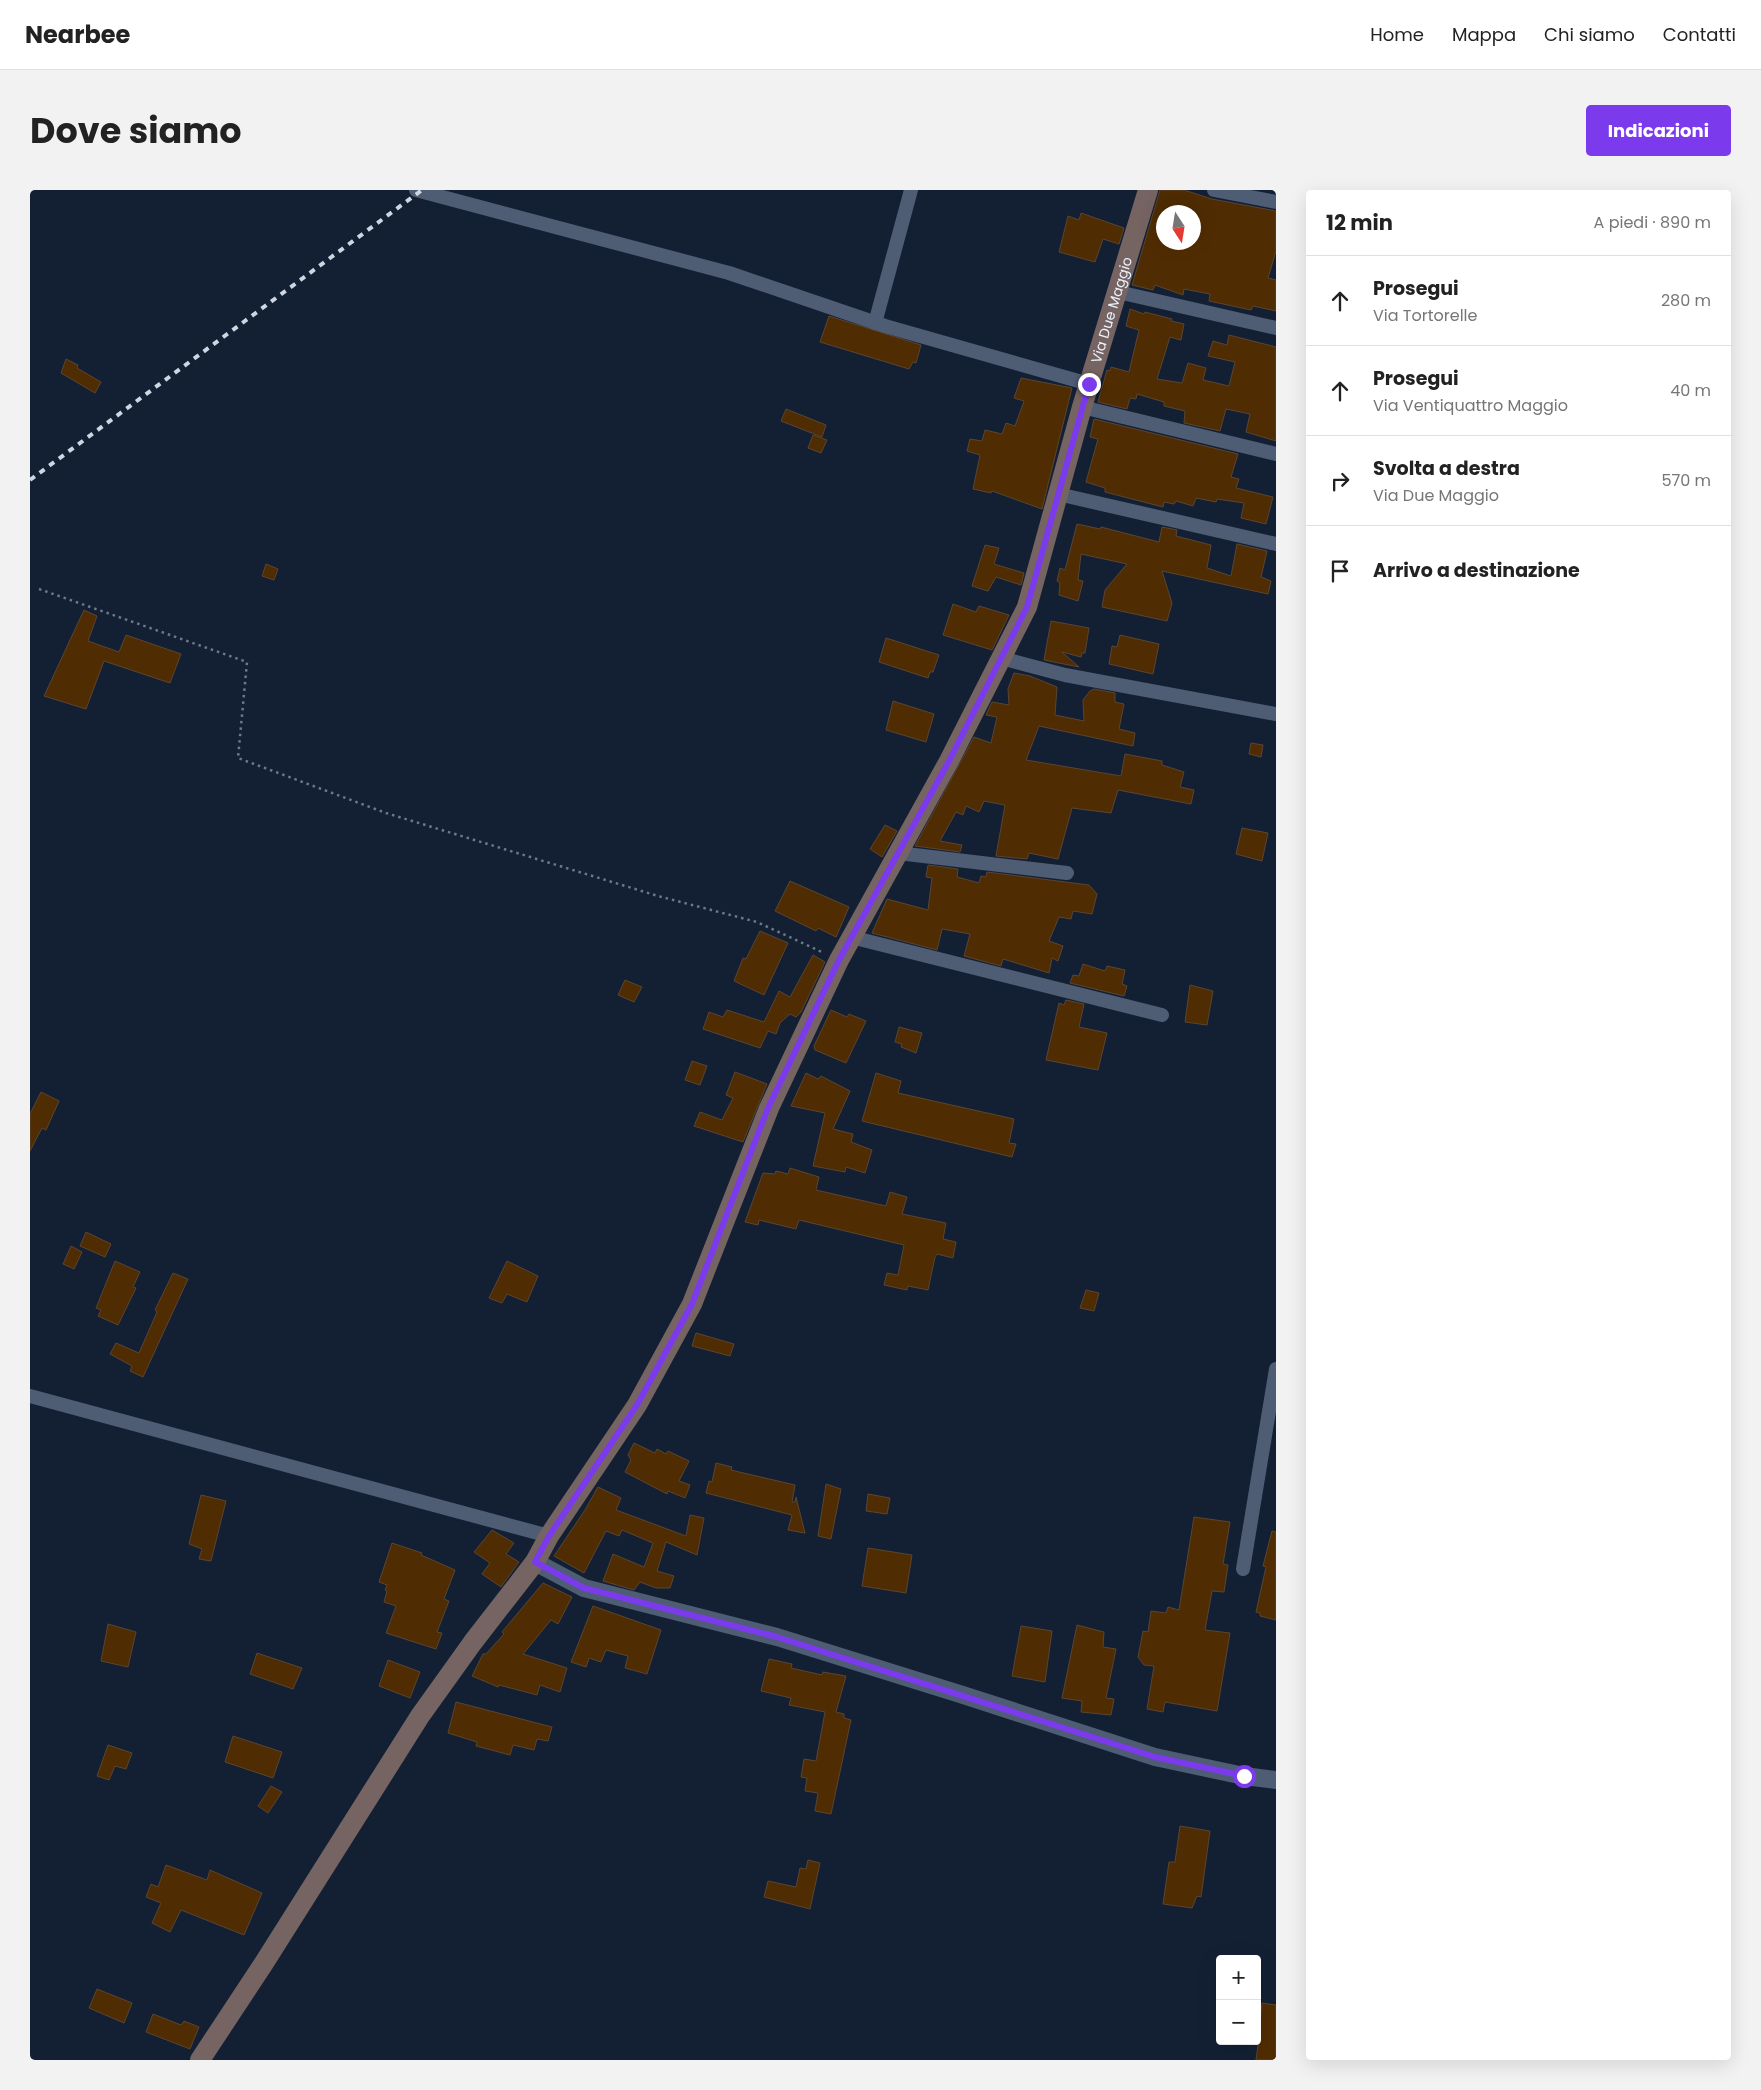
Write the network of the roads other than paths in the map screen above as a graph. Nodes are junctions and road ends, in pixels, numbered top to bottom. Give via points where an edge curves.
1 (416, 190) edge
2 (911, 190) edge
3 (1148, 190) edge
4 (1214, 190) edge
5 (1276, 202) edge
6 (1118, 292) junction
7 (875, 323) junction
8 (1276, 328) edge
9 (1089, 384) junction
10 (1082, 407) junction
11 (1276, 454) edge
12 (1058, 494) junction
13 (1276, 544) edge
14 (1001, 658) junction
15 (1276, 714) edge
16 (898, 853) junction
17 (1067, 873) dead end
18 (851, 938) junction
19 (1162, 1015) dead end
20 (1276, 1369) edge
21 (30, 1396) edge
22 (549, 1536) junction
23 (535, 1562) junction
24 (1243, 1569) dead end
25 (1276, 1780) edge
26 (200, 2060) edge

1 - 7 street via 729,273
2 - 7 street
3 - 6 main road, Via Due Maggio
4 - 5 street
6 - 8 street
6 - 9 main road, Via Due Maggio
7 - 9 street
9 - 10 main road, Via Due Maggio
10 - 11 street
10 - 12 main road, Via Due Maggio
12 - 13 street
12 - 14 main road, Via Due Maggio via 1027,607
14 - 15 street via 1065,675
14 - 16 main road, Via Due Maggio
16 - 17 street
16 - 18 main road, Via Due Maggio
18 - 19 street
18 - 22 main road, Via Due Maggio via 768,1108 692,1304 637,1405
20 - 24 street
21 - 22 street
22 - 23 main road, Via Due Maggio
23 - 25 street via 584,1588 777,1637 1155,1757
23 - 26 main road, Via Due Maggio via 472,1642 420,1716

